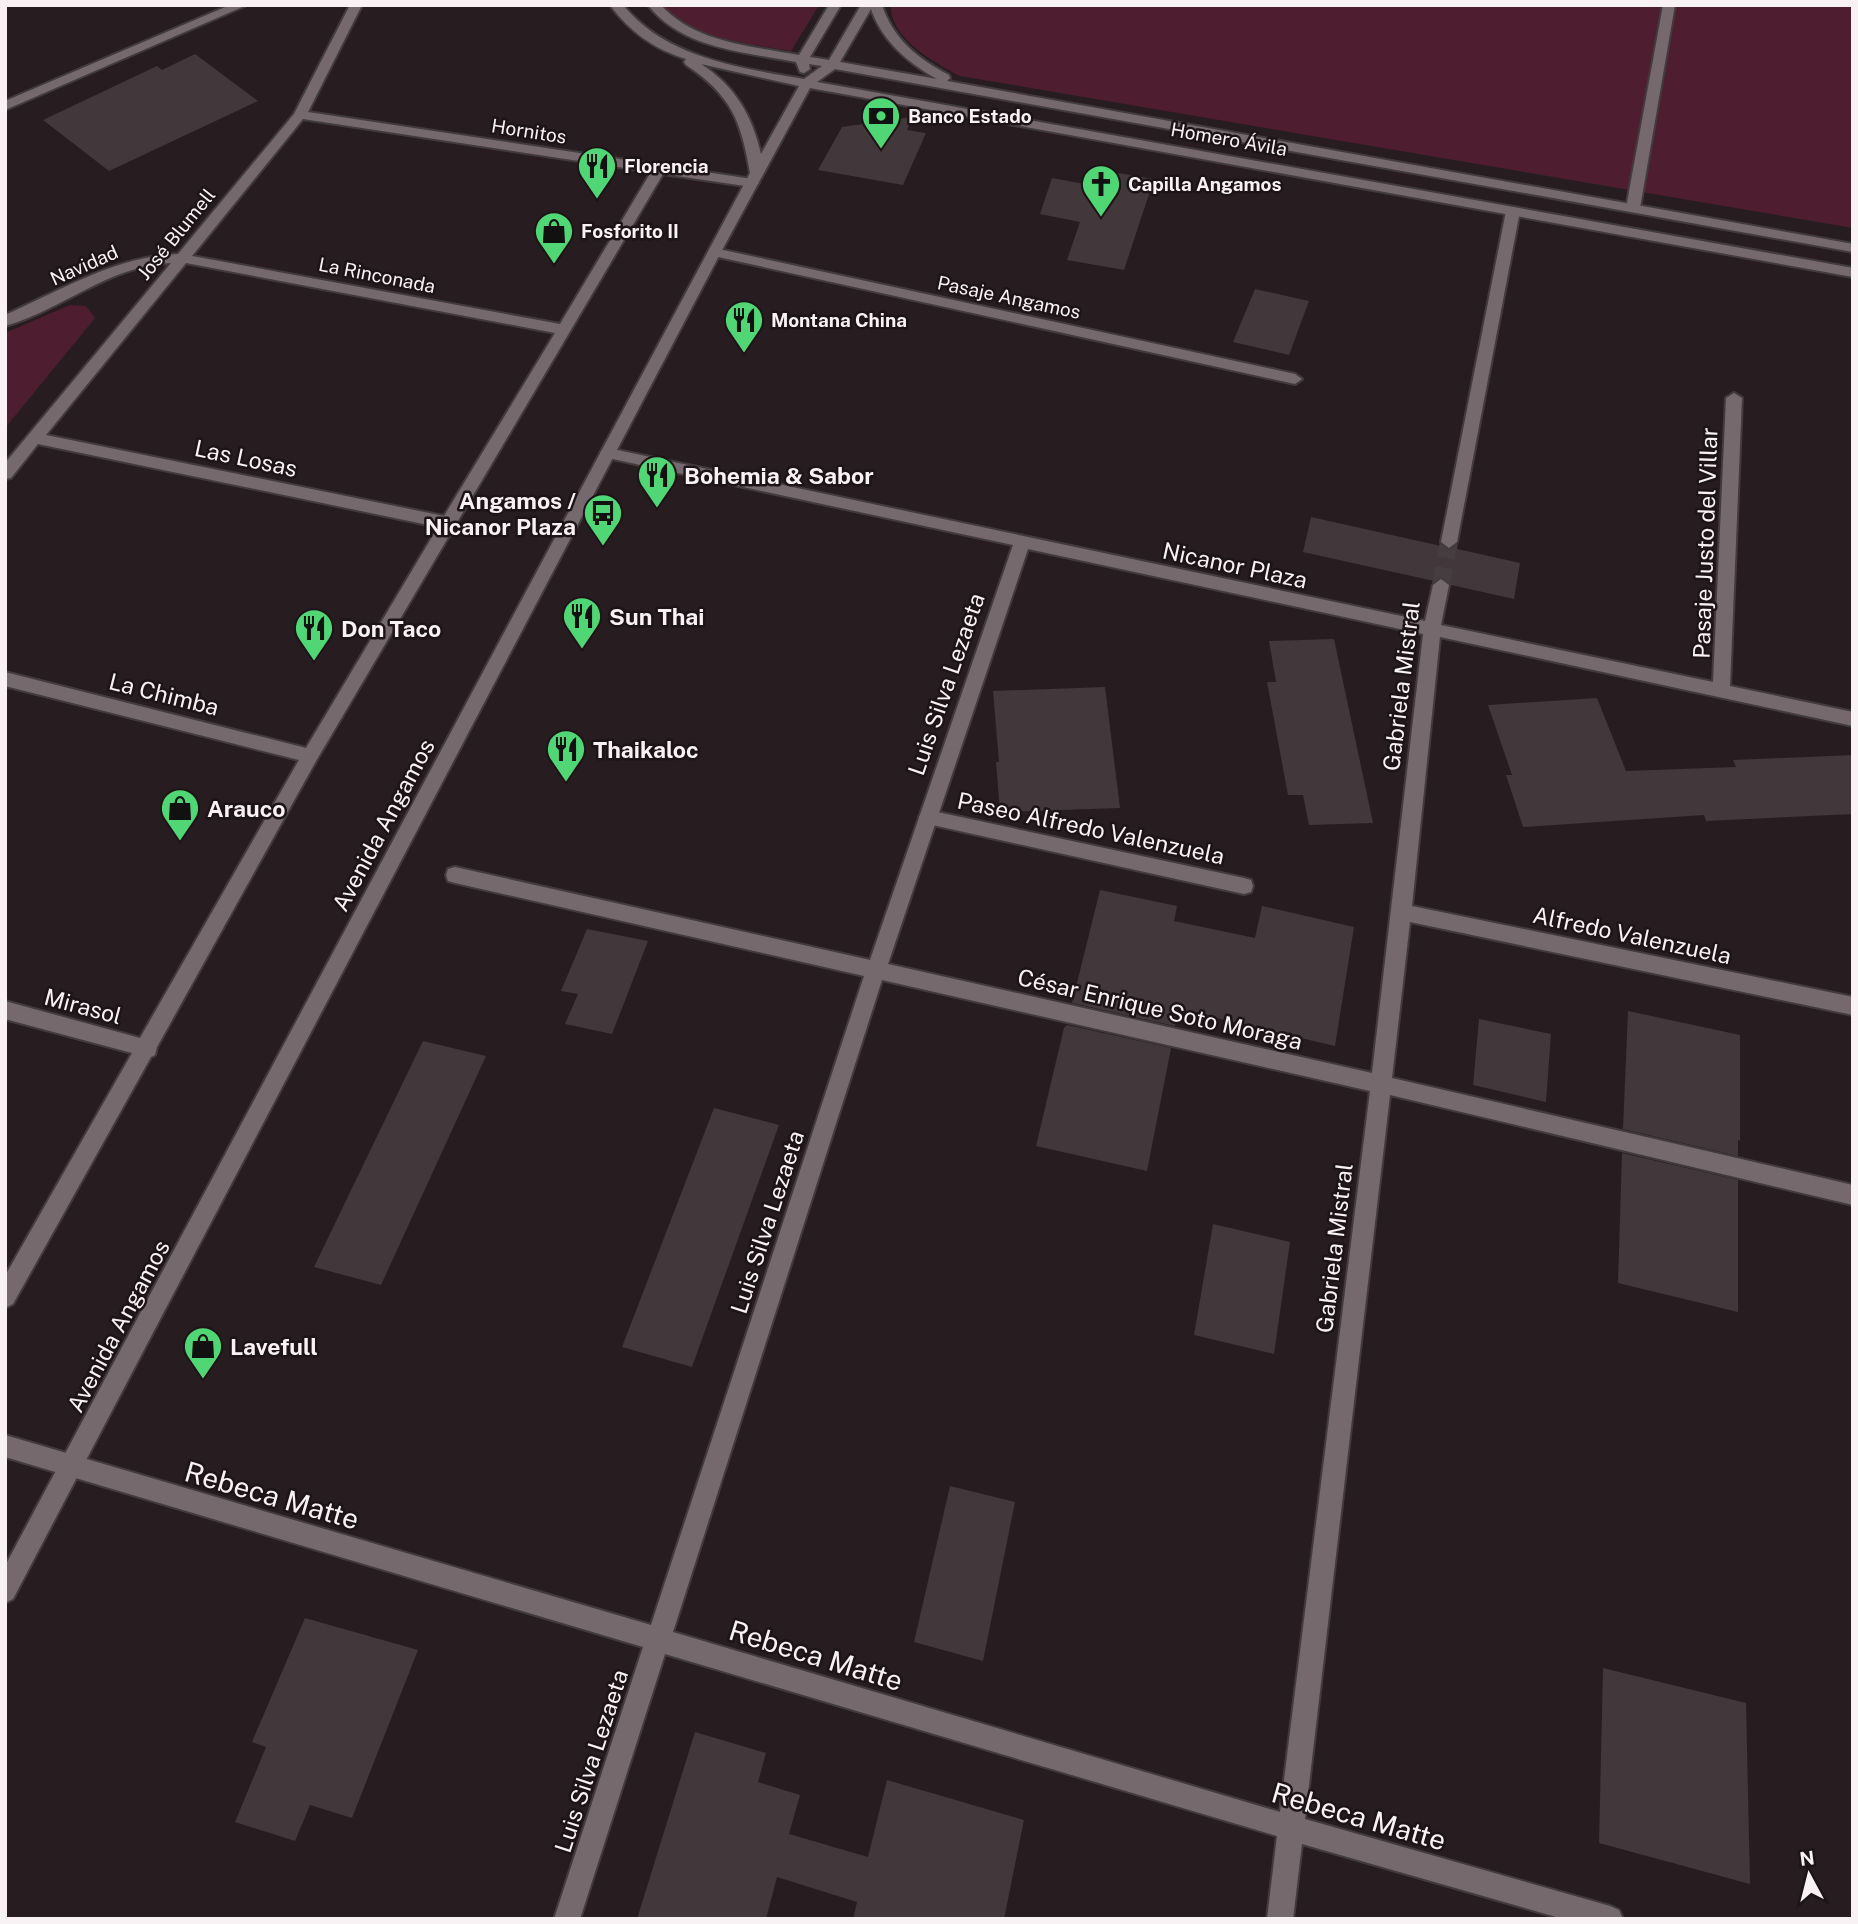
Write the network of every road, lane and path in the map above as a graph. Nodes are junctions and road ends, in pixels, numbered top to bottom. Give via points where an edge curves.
1 (241, 5) edge
2 (356, 5) edge
3 (616, 5) edge
4 (654, 5) edge
5 (835, 5) edge
6 (867, 5) edge
7 (876, 5) edge
8 (1669, 5) edge
9 (678, 54) junction
10 (802, 60) junction
11 (833, 64) junction
12 (806, 84) junction
13 (957, 86) junction
14 (5, 106) edge
15 (300, 115) junction
16 (659, 170) junction
17 (754, 178) junction
18 (1633, 208) junction
19 (1513, 211) junction
20 (1853, 248) edge
21 (714, 252) junction
22 (181, 258) junction
23 (1853, 273) edge
24 (5, 321) edge
25 (565, 330) junction
26 (1295, 379) dead end
27 (1734, 398) dead end
28 (35, 438) junction
29 (608, 453) junction
30 (5, 474) edge
31 (448, 523) junction
32 (1449, 542) tunnel mouth
33 (1022, 543) junction
34 (1441, 585) tunnel mouth
35 (1433, 629) junction
36 (5, 679) edge
37 (1721, 690) junction
38 (1853, 719) edge
39 (310, 756) junction
40 (928, 817) junction
41 (455, 875) dead end
42 (1244, 886) dead end
43 (1402, 912) junction
44 (876, 970) junction
45 (1853, 1006) edge
46 (5, 1010) edge
47 (148, 1049) junction
48 (1380, 1084) junction
49 (1853, 1195) edge
50 (5, 1297) edge
51 (5, 1446) edge
52 (72, 1467) junction
53 (5, 1591) edge
54 (658, 1640) junction
55 (1291, 1826) junction
56 (567, 1919) edge
57 (1280, 1919) edge
58 (1610, 1919) edge

1 - 14 street
2 - 15 street, José Blumell
3 - 9 street, Homero Ávila via 636,29
4 - 10 street, Homero Ávila via 670,21 696,35
5 - 10 street
6 - 11 street, Avenida Angamos
7 - 13 street via 901,47
8 - 18 street
9 - 12 street, Homero Ávila
9 - 17 street via 714,78 734,99 753,139
10 - 11 street, Homero Ávila
10 - 12 street
11 - 12 street, Avenida Angamos
11 - 13 street, Homero Ávila
12 - 17 street, Avenida Angamos
12 - 19 street, Homero Ávila
13 - 18 street, Homero Ávila
15 - 16 street, Hornitos
15 - 22 street, José Blumell
16 - 17 street, Hornitos
16 - 25 street
17 - 21 street, Avenida Angamos
18 - 20 street, Homero Ávila
19 - 23 street, Homero Ávila
19 - 32 street
21 - 26 street, Pasaje Angamos
21 - 29 street, Avenida Angamos
22 - 24 street, Navidad via 151,259 119,269
22 - 25 street, La Rinconada
22 - 28 street, José Blumell
25 - 31 street
27 - 37 street, Pasaje Justo del Villar
28 - 30 street, José Blumell
28 - 31 street, Las Losas
29 - 33 street, Nicanor Plaza
29 - 52 street, Avenida Angamos
31 - 39 street
33 - 35 street, Nicanor Plaza
33 - 40 street, Luis Silva Lezaeta
34 - 35 street, Gabriela Mistral
35 - 37 street, Nicanor Plaza
35 - 43 street, Gabriela Mistral
36 - 39 street, La Chimba
37 - 38 street, Nicanor Plaza
39 - 47 street
40 - 42 street, Paseo Alfredo Valenzuela
40 - 44 street, Luis Silva Lezaeta
41 - 44 street, César Enrique Soto Moraga
43 - 45 street, Alfredo Valenzuela
43 - 48 street, Gabriela Mistral
44 - 48 street, César Enrique Soto Moraga
44 - 54 street, Luis Silva Lezaeta
46 - 47 street, Mirasol
47 - 50 street
48 - 49 street, César Enrique Soto Moraga
48 - 55 street, Gabriela Mistral
51 - 52 street, Rebeca Matte
52 - 53 street, Avenida Angamos
52 - 54 street, Rebeca Matte
54 - 55 street, Rebeca Matte
54 - 56 street, Luis Silva Lezaeta
55 - 57 street, Gabriela Mistral
55 - 58 street, Rebeca Matte

